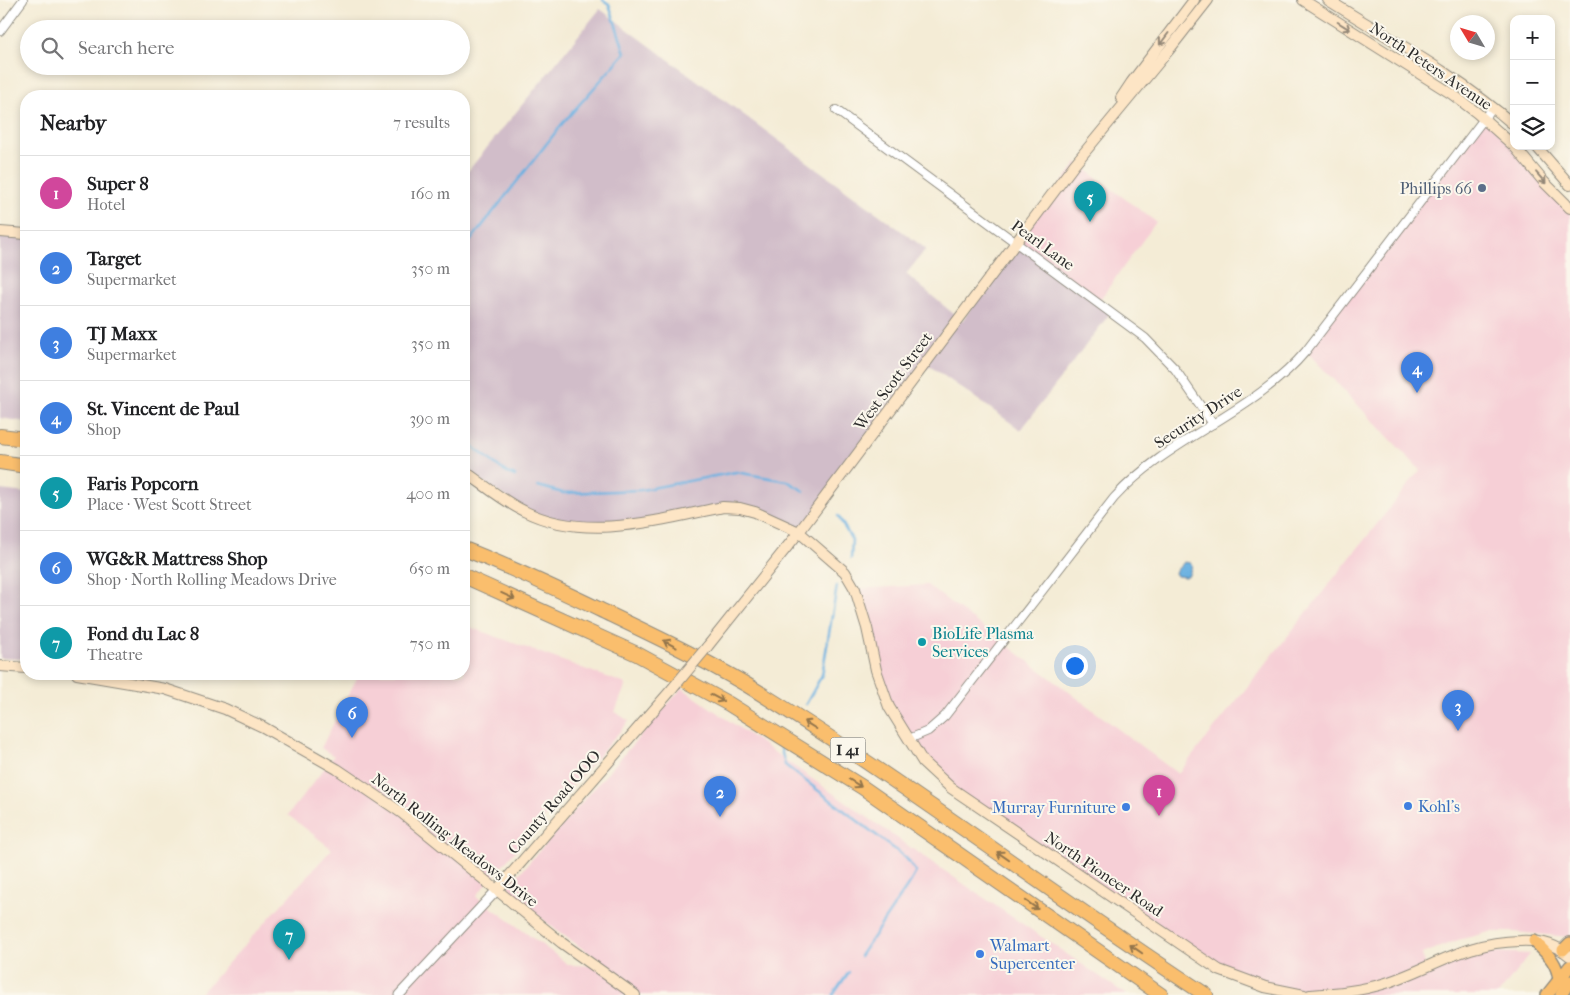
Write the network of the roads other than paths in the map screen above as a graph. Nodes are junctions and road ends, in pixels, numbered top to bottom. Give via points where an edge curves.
1 (23, 0) edge
2 (1194, 0) edge
3 (1208, 0) edge
4 (1303, 0) edge
5 (1328, 0) edge
6 (0, 31) edge
7 (1494, 108) junction
8 (836, 110) dead end
9 (1485, 119) junction
10 (1510, 122) edge
11 (1101, 131) junction
12 (1510, 142) edge
13 (1517, 150) edge
14 (1539, 150) edge
15 (1570, 185) edge
16 (1570, 208) edge
17 (0, 232) edge
18 (20, 234) edge
19 (1016, 242) junction
20 (1213, 424) junction
21 (0, 436) edge
22 (20, 438) edge
23 (0, 462) edge
24 (20, 465) edge
25 (470, 474) edge
26 (799, 532) junction
27 (470, 552) edge
28 (470, 579) edge
29 (707, 647) joint
30 (0, 666) edge
31 (20, 668) edge
32 (112, 680) edge
33 (909, 739) junction
34 (497, 890) junction
35 (1534, 941) junction
36 (1568, 950) edge
37 (1109, 958) junction
38 (1153, 961) junction
39 (1570, 966) edge
40 (1564, 981) edge
41 (399, 995) edge
42 (635, 995) edge
43 (1152, 995) edge
44 (1161, 995) edge
45 (1206, 995) edge
46 (1216, 995) edge
47 (1304, 995) edge
48 (1310, 995) edge
49 (1547, 995) edge
50 (1560, 995) edge

1 - 6 street
2 -> 11 main road, West Scott Street via 1131,83
3 - 11 main road, West Scott Street
4 -> 9 main road, North Peters Avenue via 1452,94
5 - 7 main road, North Peters Avenue
7 - 9 street, Security Drive
7 - 10 main road, North Peters Avenue
8 - 19 street, Pearl Lane
9 - 12 main road, North Peters Avenue
9 - 20 street, Security Drive via 1300,359 1270,386
11 - 19 main road, West Scott Street
13 -> 16 main road, North Peters Avenue
14 - 15 main road
17 - 18 main road
19 - 20 street, Pearl Lane via 1156,347 1180,374
19 - 26 main road, West Scott Street
20 - 33 street, Security Drive via 1148,467 1121,490 950,711 928,730
21 - 22 highway
23 - 24 highway
25 - 26 main road, North Pioneer Road via 524,511 568,525 618,526 722,507 755,512
26 - 29 main road, West Scott Street
26 - 33 main road, North Pioneer Road via 845,572 855,589 888,707
38 -> 27 highway, I 41 via 814,727 744,684 545,583
28 -> 37 highway, I 41 via 637,654 730,704 862,787
29 - 34 main road, County Road OOO, bridge
30 - 31 main road
32 - 34 main road, North Rolling Meadows Drive via 165,689 225,708 263,727 337,769 402,813
33 - 47 main road, North Pioneer Road via 923,762 950,788 1212,966 1248,982
34 - 41 street, County Road OOO
34 - 42 main road, North Rolling Meadows Drive via 562,943
35 - 36 main road
35 - 40 main road via 1554,962
35 - 48 main road via 1480,945 1385,983
37 - 43 highway
37 - 44 highway, I 41
38 - 45 highway, I 41
38 - 46 highway
39 - 40 main road
40 - 49 main road
40 - 50 main road

